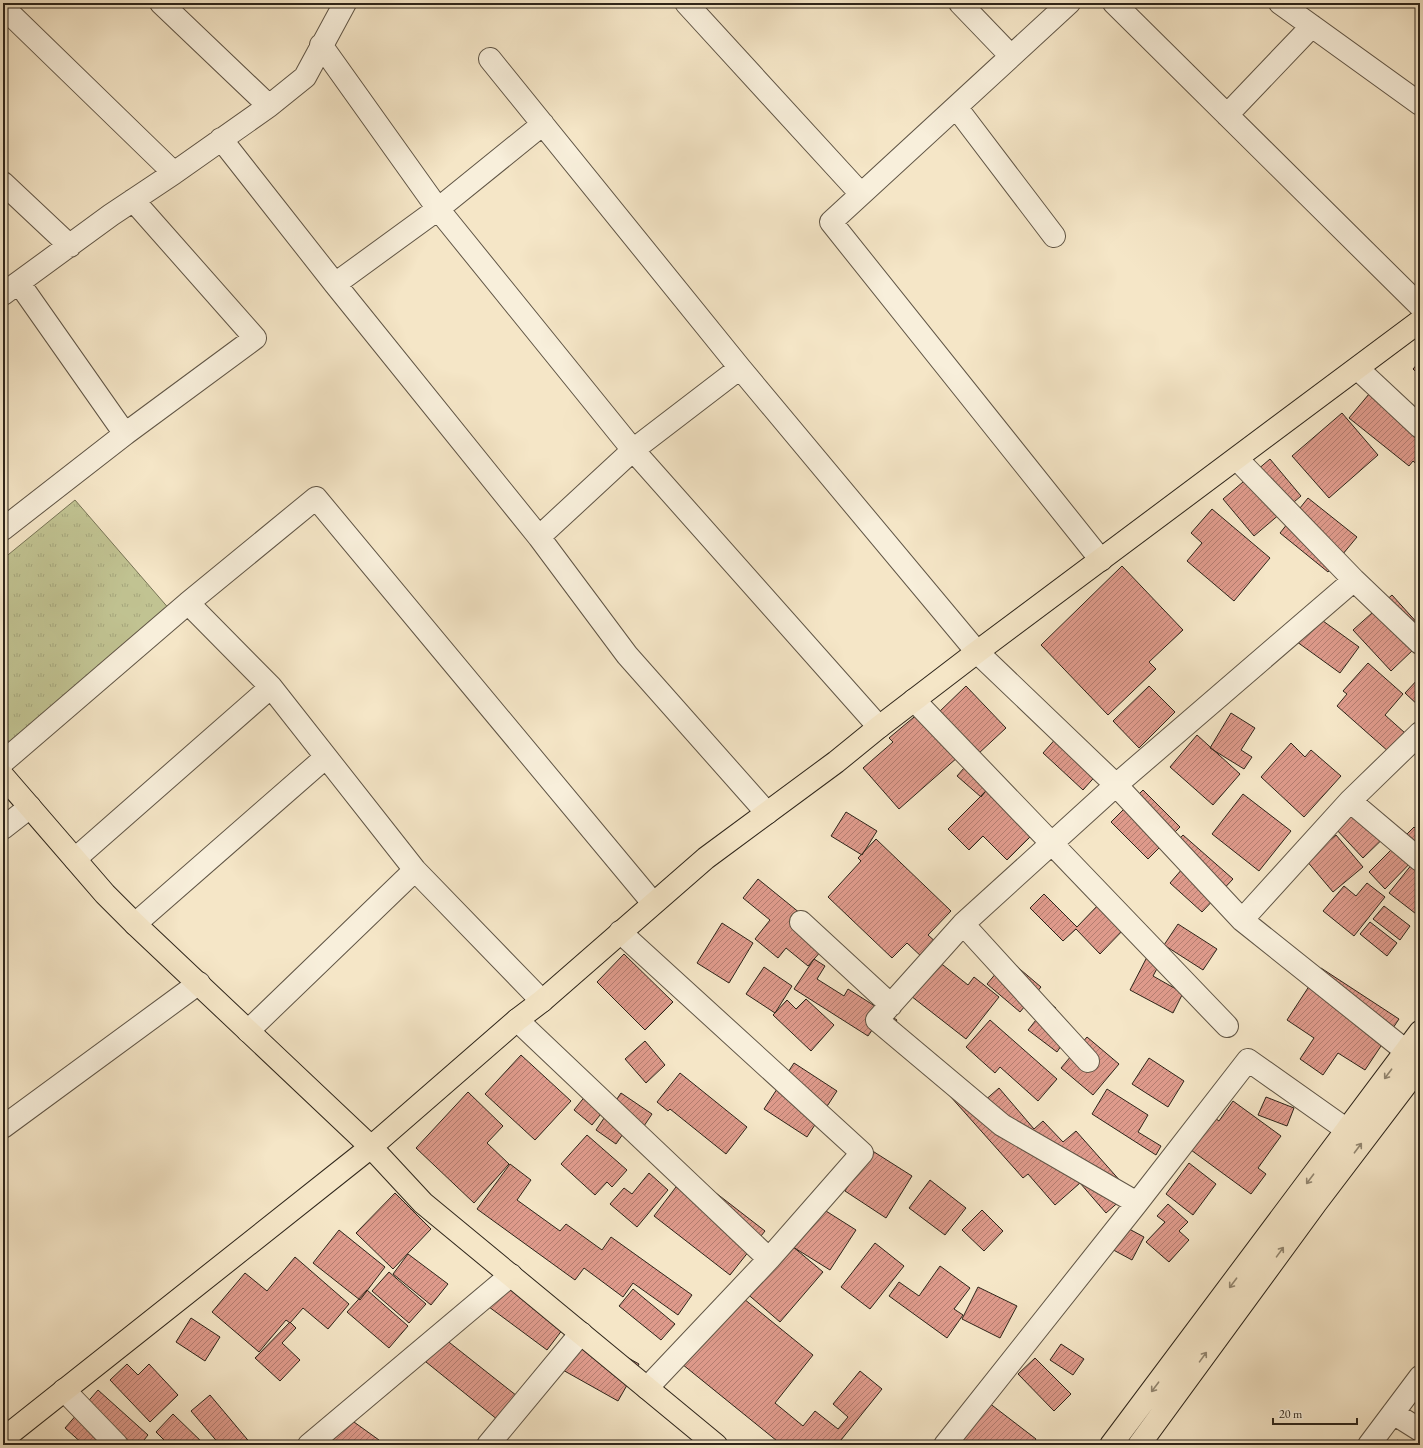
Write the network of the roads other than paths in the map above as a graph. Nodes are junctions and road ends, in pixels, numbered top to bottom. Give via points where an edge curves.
1 (161, 3) edge
2 (345, 3) edge
3 (686, 3) edge
4 (960, 3) edge
5 (1069, 3) edge
6 (1114, 3) edge
7 (1280, 3) edge
8 (3, 7) edge
9 (1312, 26) junction
10 (321, 45) junction
11 (1011, 56) junction
12 (490, 59) dead end
13 (1420, 104) edge
14 (269, 106) junction
15 (956, 107) junction
16 (1227, 115) junction
17 (543, 124) junction
18 (221, 139) junction
19 (174, 173) junction
20 (3, 183) edge
21 (861, 194) junction
22 (133, 200) junction
23 (438, 209) junction
24 (1054, 236) dead end
25 (70, 246) junction
26 (334, 284) junction
27 (11, 289) edge
28 (1420, 306) edge
29 (1420, 321) edge
30 (740, 368) junction
31 (1358, 369) junction
32 (1420, 427) edge
33 (125, 434) junction
34 (633, 450) junction
35 (1237, 459) junction
36 (3, 529) edge
37 (539, 537) junction
38 (1101, 560) junction
39 (1354, 580) junction
40 (188, 603) junction
41 (1420, 643) edge
42 (977, 652) junction
43 (271, 687) junction
44 (914, 700) junction
45 (879, 727) junction
46 (1420, 733) edge
47 (326, 758) junction
48 (3, 762) edge
49 (3, 776) edge
50 (1116, 785) junction
51 (1350, 801) junction
52 (30, 807) junction
53 (767, 813) junction
54 (3, 828) edge
55 (1052, 844) junction
56 (75, 859) junction
57 (1420, 860) edge
58 (415, 870) junction
59 (653, 903) junction
60 (1242, 920) junction
61 (802, 922) dead end
62 (135, 924) junction
63 (963, 924) junction
64 (620, 932) junction
65 (199, 983) junction
66 (542, 1001) junction
67 (891, 1005) junction
68 (517, 1020) junction
69 (1227, 1026) dead end
70 (248, 1031) junction
71 (1420, 1032) edge
72 (1413, 1059) edge
73 (1088, 1061) dead end
74 (3, 1127) edge
75 (1347, 1130) junction
76 (371, 1147) junction
77 (1137, 1203) junction
78 (769, 1259) junction
79 (511, 1276) junction
80 (581, 1333) junction
81 (1420, 1377) edge
82 (648, 1388) junction
83 (64, 1390) junction
84 (1393, 1413) junction
85 (1420, 1430) edge
86 (3, 1439) edge
87 (707, 1442) edge
88 (116, 1445) edge
89 (309, 1445) edge
90 (488, 1445) edge
91 (945, 1445) edge
92 (1111, 1445) edge
93 (1139, 1445) edge
94 (1369, 1445) edge

1 - 14 street
2 - 10 street
3 - 21 street
4 - 11 street
5 - 11 street
6 - 16 street
7 - 9 street
8 - 19 street
9 - 13 street
9 - 16 street
10 - 14 street via 305,76
10 - 23 street
11 - 15 street
12 - 17 street
14 - 18 street
15 - 21 street
15 - 24 street
16 - 28 street
17 - 23 street
17 - 30 street
18 - 19 street
18 - 26 street
19 - 22 street
20 - 25 street
21 - 38 street via 831,222
22 - 25 street
22 - 33 street via 255,338
23 - 26 street
23 - 34 street
25 - 27 street
26 - 37 street
27 - 33 street
29 - 31 main road
30 - 34 street
30 - 42 street
31 - 32 street
31 - 35 main road
33 - 36 street
34 - 37 street
34 - 45 street
35 - 38 main road
35 - 39 street
37 - 53 street via 627,655
38 - 42 main road
39 - 41 street
39 - 50 street
40 - 43 street
40 - 48 street
40 - 59 street via 316,498
42 - 44 main road
42 - 50 street
43 - 47 street
43 - 56 street
44 - 45 main road
44 - 55 street
45 - 53 main road
46 - 51 street
47 - 58 street
47 - 62 street
49 - 52 main road
50 - 55 street
50 - 60 street
51 - 57 street
51 - 60 street
52 - 54 street
52 - 56 main road
53 - 59 main road via 706,858
55 - 63 street
55 - 69 street
56 - 62 main road
58 - 66 street
58 - 70 street
59 - 64 main road
60 - 72 street
61 - 67 street
62 - 65 main road
63 - 67 street
63 - 73 street
64 - 66 main road
64 - 78 street via 862,1153
65 - 70 main road
65 - 74 street
66 - 68 main road
67 - 77 street via 877,1020 1002,1125
68 - 76 main road
68 - 78 street
70 - 76 main road
71 - 72 main road
72 -> 75 main road
93 -> 72 main road via 1316,1203
75 - 77 street via 1248,1060
75 -> 92 main road
76 - 79 main road via 423,1203
76 - 83 main road
77 - 91 street
78 - 82 street
79 - 80 main road
79 - 89 street
80 - 82 main road
80 - 90 street
81 - 84 street
82 - 87 main road
83 - 86 main road
83 - 88 street
84 - 85 street
84 - 94 street

